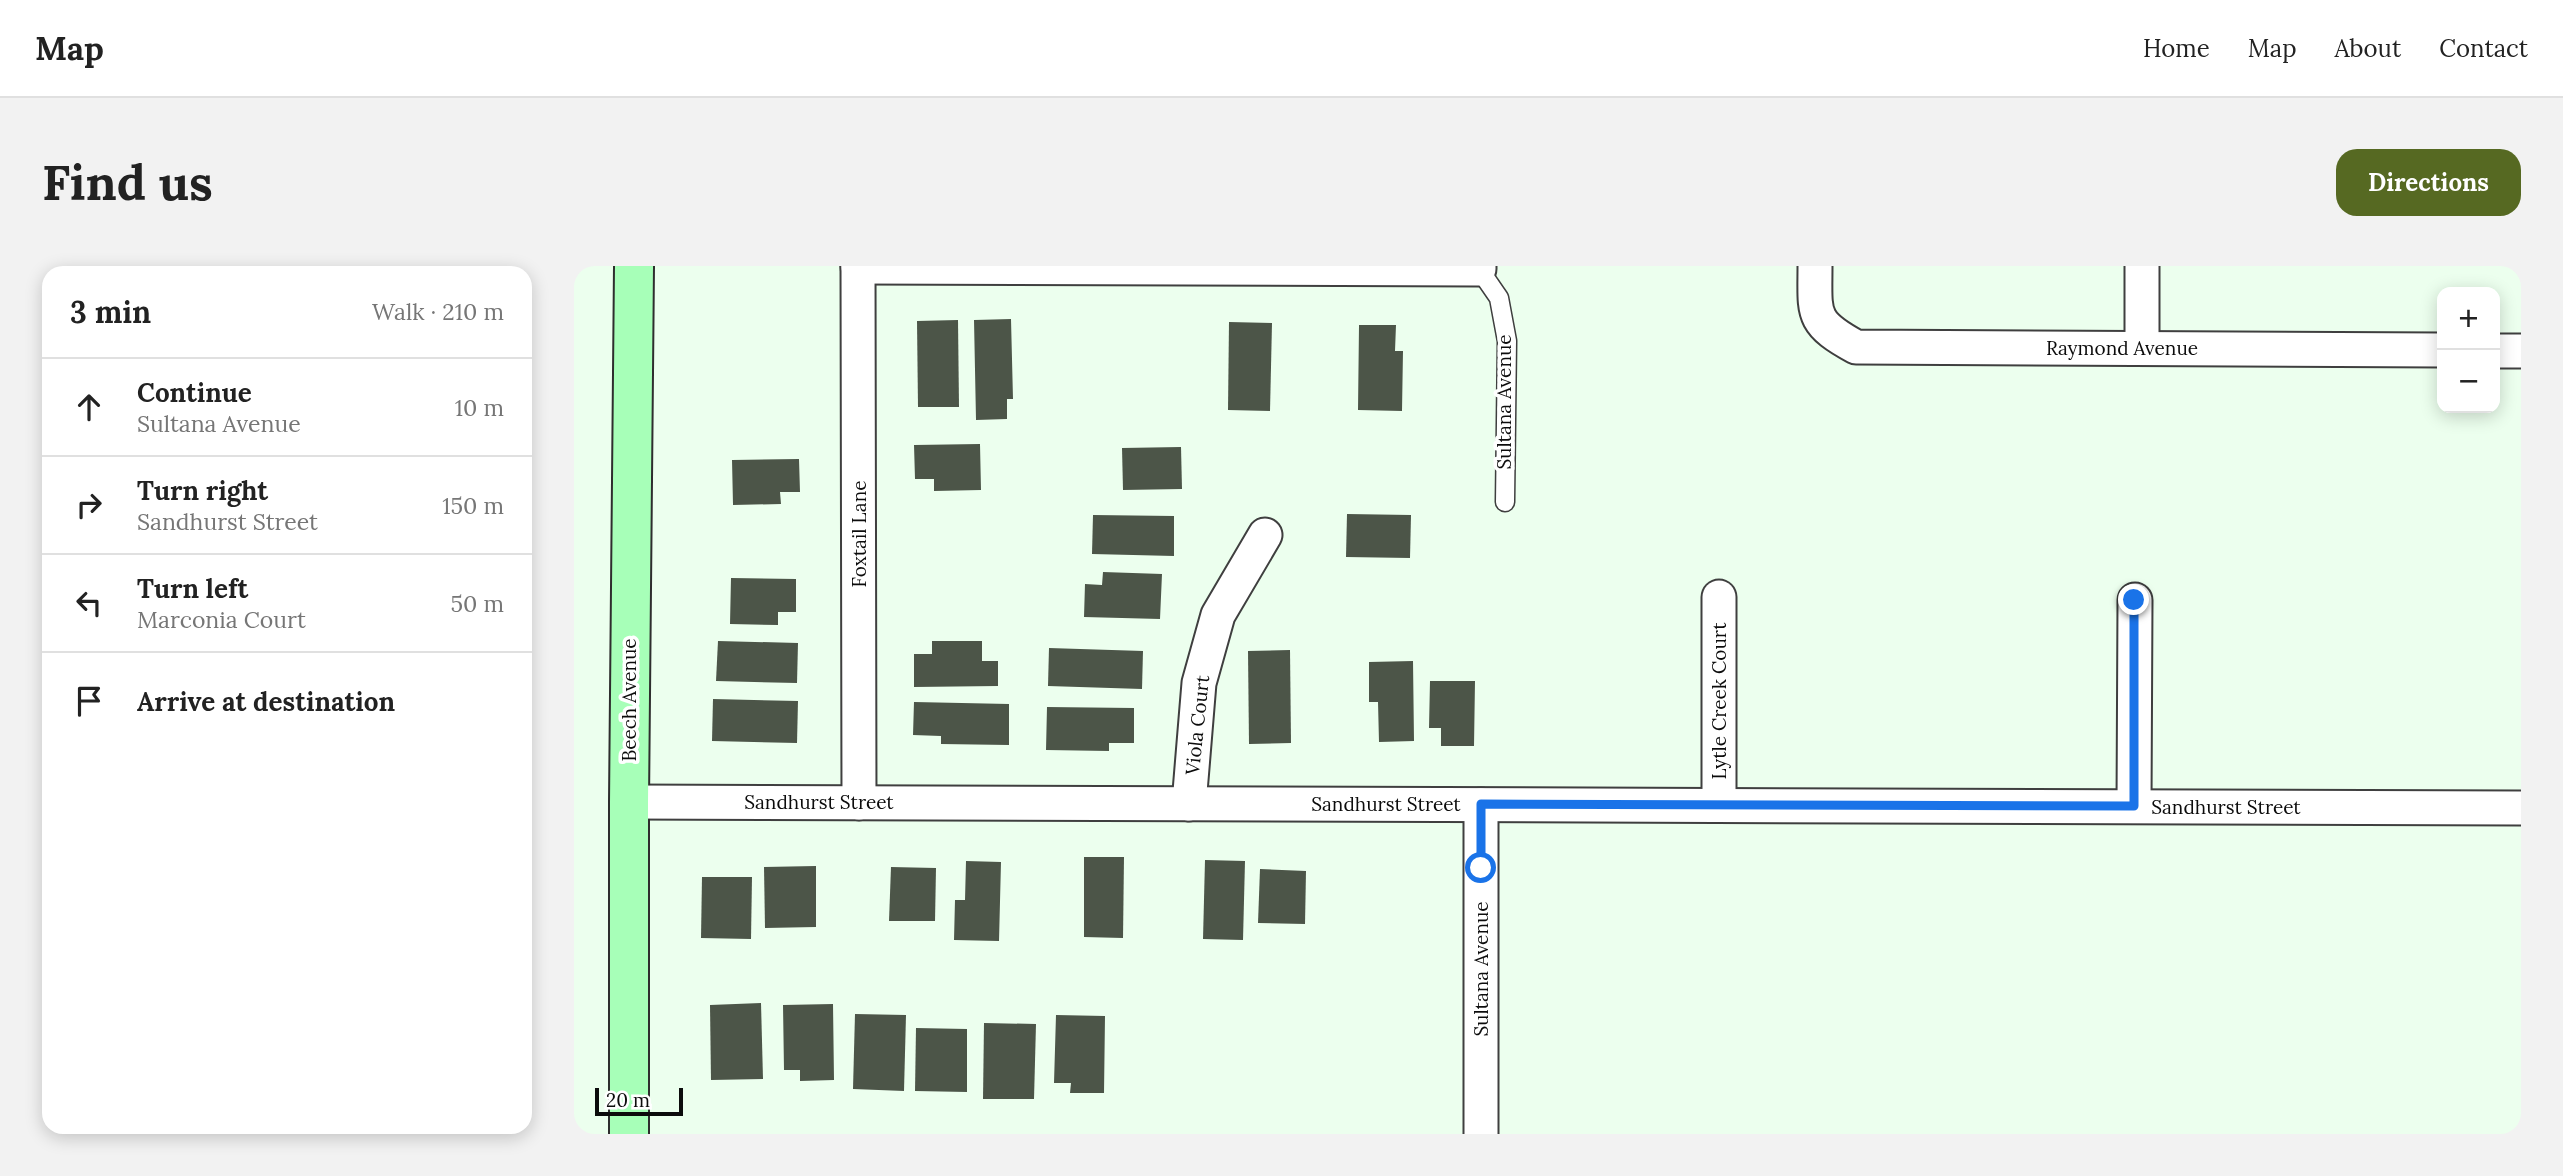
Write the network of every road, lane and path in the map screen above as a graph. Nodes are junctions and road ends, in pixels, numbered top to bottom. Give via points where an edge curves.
1 (634, 266) edge
2 (1815, 266) edge
3 (2142, 266) edge
4 (858, 267) edge
5 (1479, 268) edge
6 (2142, 348) junction
7 (2437, 350) edge
8 (2500, 351) edge
9 (2521, 351) edge
10 (1505, 502) dead end
11 (1265, 535) dead end
12 (1719, 597) dead end
13 (2134, 600) dead end
14 (629, 802) junction
15 (859, 803) junction
16 (1189, 804) junction
17 (1481, 804) junction
18 (1719, 805) junction
19 (2134, 806) junction
20 (2521, 808) edge
21 (629, 1134) edge
22 (1481, 1134) edge

1 - 14 street, Beech Avenue
2 - 6 street, Raymond Avenue via 1815,314 1832,334 1856,347
3 - 6 street
4 - 5 street
4 - 15 street, Foxtail Lane
5 - 10 lane, Sultana Avenue via 1499,298 1507,341
6 - 7 street, Raymond Avenue
8 - 9 street
11 - 16 street, Viola Court via 1218,615 1205,660
12 - 18 street, Lytle Creek Court
13 - 19 street
14 - 15 street, Sandhurst Street
14 - 21 street, Beech Avenue
15 - 16 street, Sandhurst Street
16 - 17 street, Sandhurst Street
17 - 18 street, Sandhurst Street
17 - 22 street, Sultana Avenue
18 - 19 street, Sandhurst Street
19 - 20 street, Sandhurst Street

